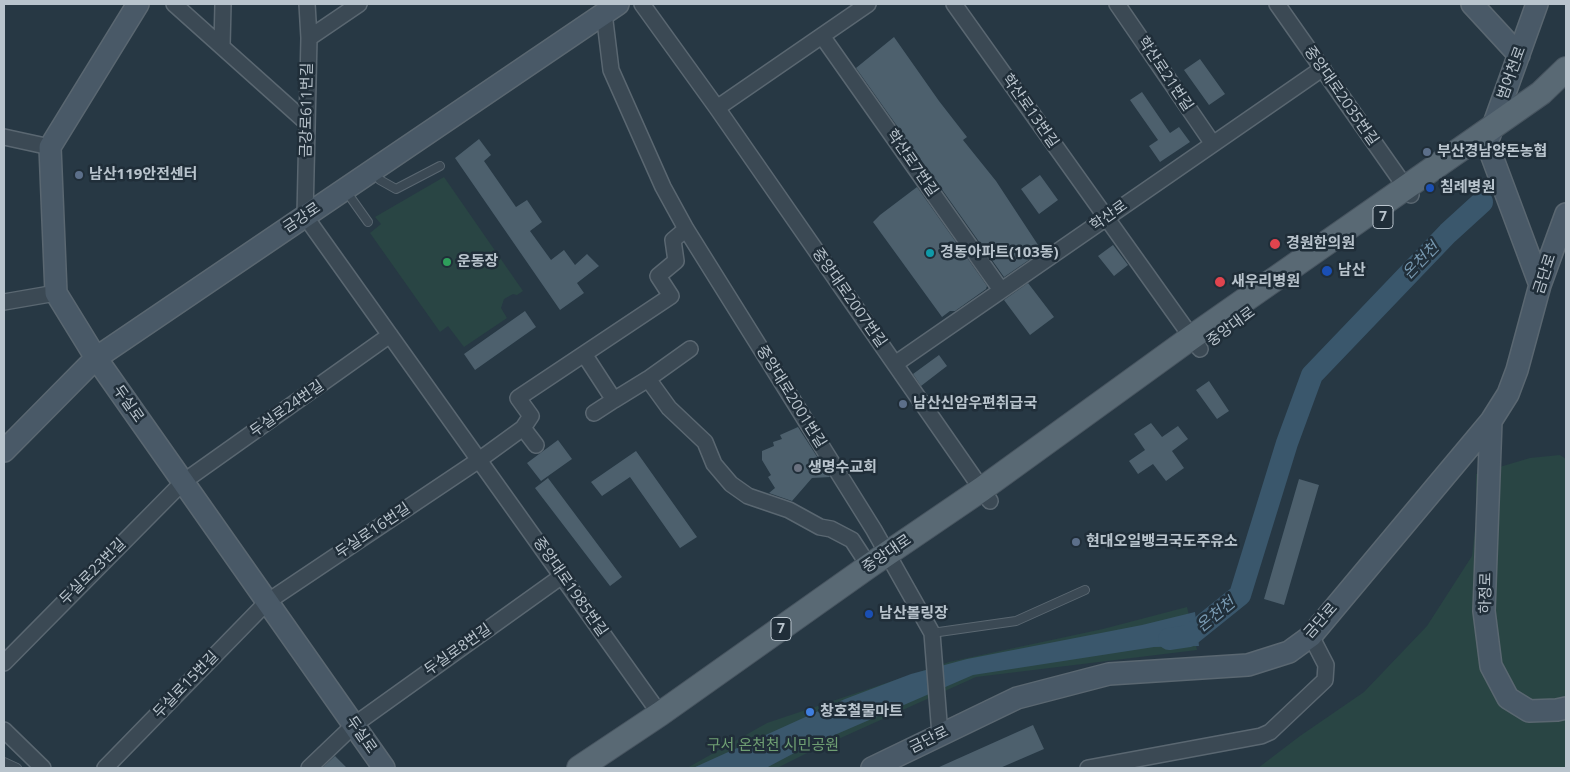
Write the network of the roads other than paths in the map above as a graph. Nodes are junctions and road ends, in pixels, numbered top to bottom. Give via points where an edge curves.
1 (138, 4) edge
2 (174, 4) edge
3 (223, 4) edge
4 (307, 4) edge
5 (359, 4) edge
6 (642, 4) edge
7 (868, 4) edge
8 (954, 4) edge
9 (1117, 4) edge
10 (1276, 4) edge
11 (1472, 4) edge
12 (1537, 4) edge
13 (611, 8) edge
14 (822, 36) junction
15 (309, 38) junction
16 (222, 46) junction
17 (1519, 56) junction
18 (1322, 68) junction
19 (1566, 69) edge
20 (1566, 84) edge
21 (717, 108) junction
22 (307, 123) junction
23 (1490, 135) junction
24 (4, 138) edge
25 (1213, 144) junction
26 (50, 147) junction
27 (440, 166) dead end
28 (372, 170) junction
29 (344, 189) junction
30 (1409, 192) junction
31 (1566, 214) edge
32 (305, 216) junction
33 (1106, 218) junction
34 (368, 222) dead end
35 (686, 229) junction
36 (1540, 285) junction
37 (1002, 290) junction
38 (56, 293) junction
39 (4, 302) edge
40 (390, 335) junction
41 (1196, 343) junction
42 (690, 349) dead end
43 (584, 354) junction
44 (96, 358) junction
45 (895, 364) junction
46 (648, 379) junction
47 (614, 400) junction
48 (594, 413) dead end
49 (1491, 421) junction
50 (523, 428) junction
51 (536, 445) dead end
52 (4, 451) edge
53 (479, 460) junction
54 (183, 482) junction
55 (986, 495) junction
56 (883, 563) junction
57 (562, 576) junction
58 (1085, 590) dead end
59 (267, 602) junction
60 (932, 633) junction
61 (1311, 636) junction
62 (4, 663) edge
63 (1566, 708) edge
64 (660, 714) junction
65 (354, 725) junction
66 (4, 730) edge
67 (940, 735) junction
68 (4, 762) edge
69 (17, 768) edge
70 (43, 768) edge
71 (105, 768) edge
72 (309, 768) edge
73 (384, 768) edge
74 (579, 768) edge
75 (602, 768) edge
76 (872, 768) edge
77 (1088, 768) edge

1 - 26 street
2 - 16 street
3 - 16 street
4 - 15 street, 금강로611번길
5 - 15 street
6 - 21 street, 중앙대로2007번길
7 - 14 street
8 - 33 street, 학산로13번길
9 - 25 street, 학산로21번길
10 - 18 street, 중앙대로2035번길
11 - 17 street
12 - 17 street, 범어천로
13 - 28 street, 금강로
13 - 35 street, 중앙대로2001번길 via 612,70 663,187
14 - 21 street
14 - 37 street, 학산로7번길
15 - 22 street, 금강로611번길
16 - 22 street
17 - 23 street, 범어천로
18 - 25 street, 학산로
18 - 30 street, 중앙대로2035번길
19 - 23 main road, 중앙대로 / 7
20 - 23 main road, 중앙대로 / 7 via 1548,101
21 - 45 street, 중앙대로2007번길
22 - 32 street, 금강로611번길
23 - 30 main road, 중앙대로 / 7
23 - 36 street
24 - 26 street
25 - 33 street, 학산로
26 - 38 street, 두실로
27 - 28 lane via 396,189 380,180
28 - 29 street, 금강로
29 - 32 street, 금강로
29 - 34 lane
30 - 41 main road, 중앙대로 / 7
31 - 36 street, 금단로
32 - 40 street, 중앙대로1985번길
32 - 44 street, 금강로
33 - 37 street, 학산로
33 - 41 street, 중앙대로
35 - 43 street via 673,240 676,261 658,276 670,296
35 - 56 street, 중앙대로2001번길 via 868,521
36 - 49 street, 금단로 via 1517,370 1508,394
37 - 45 street, 학산로
38 - 39 street
38 - 44 street, 두실로
40 - 53 street, 중앙대로1985번길
40 - 54 street, 두실로24번길
41 - 55 main road, 중앙대로 / 7 via 1133,395
42 - 46 street
43 - 47 street
43 - 50 street via 518,398 531,416
44 - 52 street, 금강로
44 - 54 street, 두실로
45 - 55 street, 중앙대로2007번길
46 - 47 street
46 - 56 street via 669,408 705,442 714,464 731,484 748,496 831,529
47 - 48 street
49 - 61 street, 금단로
49 - 63 street, 하정로 via 1484,611 1492,666 1508,698 1529,711
50 - 51 street
50 - 53 street
53 - 57 street, 중앙대로1985번길
53 - 59 street, 두실로16번길
54 - 59 street, 두실로
54 - 62 street, 두실로23번길
55 - 56 main road, 중앙대로 / 7
56 - 60 street, 중앙대로
56 - 64 main road, 중앙대로 / 7
56 - 75 main road, 중앙대로 / 7 via 663,728
57 - 64 street, 중앙대로1985번길
57 - 65 street, 두실로8번길
58 - 60 lane via 1016,621
59 - 65 street, 두실로
59 - 71 street, 두실로15번길
60 - 67 street
61 - 67 street, 금단로 via 1289,652 1248,665 1109,674 1018,698
61 - 77 street via 1326,664 1325,680 1270,732
64 - 74 main road, 중앙대로 / 7
65 - 72 street, 두실로8번길
65 - 73 street, 두실로
66 - 70 street
67 - 76 street, 금단로
68 - 69 lane

